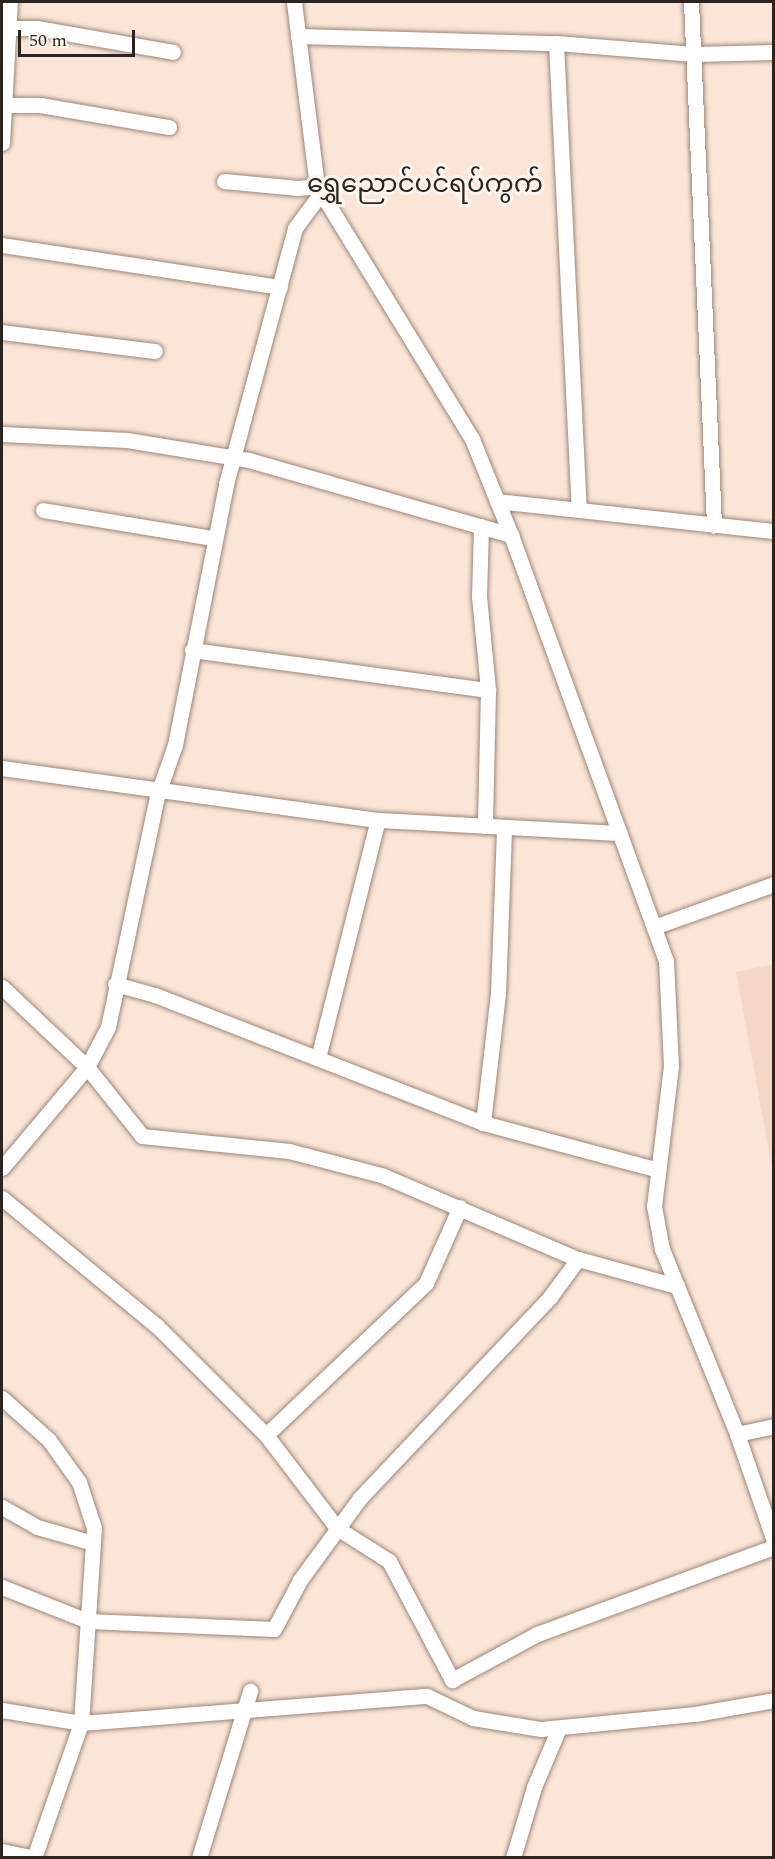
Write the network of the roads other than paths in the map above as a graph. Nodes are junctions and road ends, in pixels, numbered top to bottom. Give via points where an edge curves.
1 (10, 2) edge
2 (294, 2) edge
3 (691, 2) edge
4 (6, 28) junction
5 (298, 36) junction
6 (556, 43) junction
7 (173, 52) dead end
8 (774, 52) edge
9 (694, 54) junction
10 (2, 104) edge
11 (169, 128) dead end
12 (2, 143) edge
13 (224, 181) dead end
14 (319, 189) junction
15 (2, 245) edge
16 (280, 287) junction
17 (2, 332) edge
18 (155, 351) dead end
19 (2, 434) edge
20 (235, 458) junction
21 (497, 501) junction
22 (579, 509) junction
23 (43, 510) dead end
24 (714, 525) junction
25 (482, 526) junction
26 (774, 531) edge
27 (511, 535) junction
28 (212, 538) junction
29 (192, 650) junction
30 (488, 690) junction
31 (2, 768) edge
32 (159, 790) junction
33 (378, 820) junction
34 (485, 826) junction
35 (504, 827) junction
36 (620, 833) junction
37 (774, 884) edge
38 (654, 927) junction
39 (115, 984) junction
40 (2, 987) edge
41 (318, 1058) junction
42 (87, 1067) junction
43 (483, 1124) junction
44 (2, 1168) edge
45 (658, 1170) junction
46 (2, 1198) edge
47 (460, 1207) junction
48 (578, 1259) junction
49 (677, 1286) junction
50 (2, 1398) edge
51 (774, 1426) edge
52 (737, 1434) junction
53 (266, 1435) junction
54 (2, 1507) edge
55 (337, 1528) junction
56 (774, 1541) edge
57 (93, 1543) junction
58 (774, 1547) edge
59 (2, 1587) edge
60 (88, 1621) junction
61 (250, 1691) dead end
62 (774, 1700) edge
63 (247, 1708) junction
64 (2, 1710) edge
65 (81, 1723) junction
66 (559, 1728) junction
67 (2, 1851) edge
68 (35, 1857) edge
69 (199, 1857) edge
70 (513, 1857) edge

1 - 4 street
2 - 5 street
3 - 9 street
4 - 7 street via 37,28
4 - 10 street
5 - 6 street
5 - 14 street
6 - 9 street
6 - 22 street
8 - 9 street
9 - 24 street
10 - 11 street via 63,108
10 - 12 street
13 - 14 street
14 - 16 street via 295,228
14 - 21 street via 472,439
15 - 16 street
16 - 20 street
17 - 18 street
19 - 20 street via 127,440
20 - 25 street
20 - 28 street
21 - 22 street
21 - 27 street
22 - 24 street
23 - 28 street
24 - 26 street
25 - 27 street
25 - 30 street via 479,596
27 - 36 street
28 - 29 street
29 - 30 street
29 - 32 street via 175,745
30 - 34 street
31 - 32 street
32 - 33 street
32 - 39 street via 140,888
33 - 34 street
33 - 41 street
34 - 35 street
35 - 36 street
35 - 43 street via 498,994
36 - 38 street
37 - 38 street
38 - 45 street via 666,960 671,1066
39 - 41 street via 155,995
39 - 42 street via 108,1028
40 - 42 street
41 - 43 street
42 - 44 street
42 - 47 street via 142,1136 289,1151 384,1176
43 - 45 street
45 - 49 street via 654,1206 662,1249
46 - 53 street via 157,1326
47 - 48 street
47 - 53 street via 426,1283
48 - 49 street
48 - 55 street via 550,1297 393,1461
49 - 52 street
50 - 57 street via 49,1440 79,1482 94,1528
51 - 52 street
52 - 56 street
53 - 55 street
54 - 57 street via 37,1527
55 - 58 street via 389,1561 452,1680 537,1634
55 - 60 street via 300,1580 274,1629
57 - 60 street
59 - 60 street
60 - 65 street
61 - 63 street
62 - 66 street via 695,1714
63 - 65 street
63 - 66 street via 427,1696 473,1718 541,1729
63 - 69 street
64 - 65 street
65 - 68 street
66 - 70 street via 534,1787
67 - 68 street

